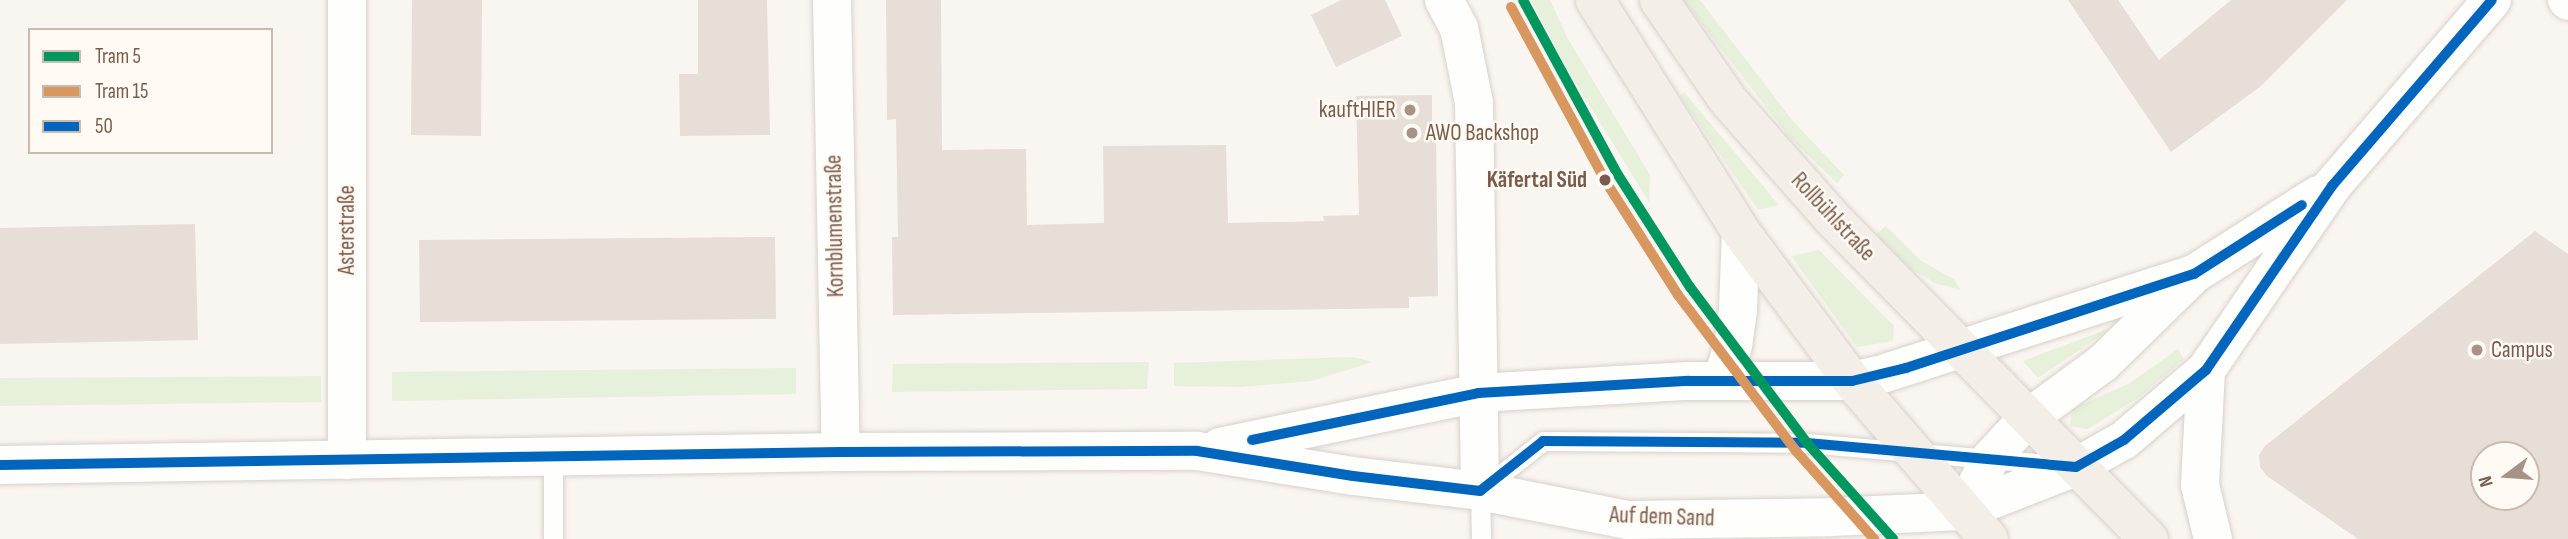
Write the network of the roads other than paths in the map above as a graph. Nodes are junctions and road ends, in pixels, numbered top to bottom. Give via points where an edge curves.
1 (347, 0) edge
2 (832, 0) edge
3 (1444, 0) edge
4 (1595, 0) edge
5 (1658, 0) edge
6 (2492, 0) edge
7 (2332, 186) junction
8 (1741, 232) junction
9 (2194, 274) junction
10 (1961, 348) junction
11 (2206, 370) junction
12 (1722, 381) junction
13 (1852, 381) junction
14 (1478, 393) junction
15 (2027, 419) junction
16 (841, 452) junction
17 (1197, 452) junction
18 (1912, 452) junction
19 (553, 457) junction
20 (1990, 459) junction
21 (347, 460) junction
22 (0, 465) edge
23 (2076, 467) junction
24 (1480, 491) junction
25 (1963, 511) junction
26 (553, 539) edge
27 (1481, 539) edge
28 (1989, 539) edge
29 (2149, 539) edge
30 (2213, 539) edge

1 - 21 street, Asterstraße
2 - 16 street, Kornblumenstraße
3 - 14 street via 1459,28 1474,103
4 - 8 main road
5 - 10 main road, Rollbühlstraße via 1728,100 1831,217
6 - 7 street
7 - 9 street
7 - 11 street, Auf dem Sand
8 - 12 street via 1738,309
8 - 13 main road
9 - 10 street, Auf dem Sand
9 - 15 street via 2103,363
10 - 13 street, Auf dem Sand
10 - 15 main road, Rollbühlstraße
11 - 23 street, Auf dem Sand via 2124,440
11 - 30 street via 2200,485
12 - 13 street, Auf dem Sand
12 - 14 street, Auf dem Sand
13 - 18 main road
14 - 17 street, Auf dem Sand
14 - 24 street
15 - 20 street
15 - 23 main road, Rollbühlstraße
16 - 17 street, Auf dem Sand
16 - 19 street, Auf dem Sand
17 - 24 street, Auf dem Sand
18 - 20 lane
18 - 24 lane via 1781,442 1542,441
18 - 25 main road
19 - 21 street, Auf dem Sand
19 - 26 lane
20 - 23 lane
20 - 25 street
21 - 22 street, Auf dem Sand
23 - 25 street, Auf dem Sand
23 - 29 main road
24 - 25 street, Auf dem Sand via 1628,520 1796,519
24 - 27 lane
25 - 28 main road

